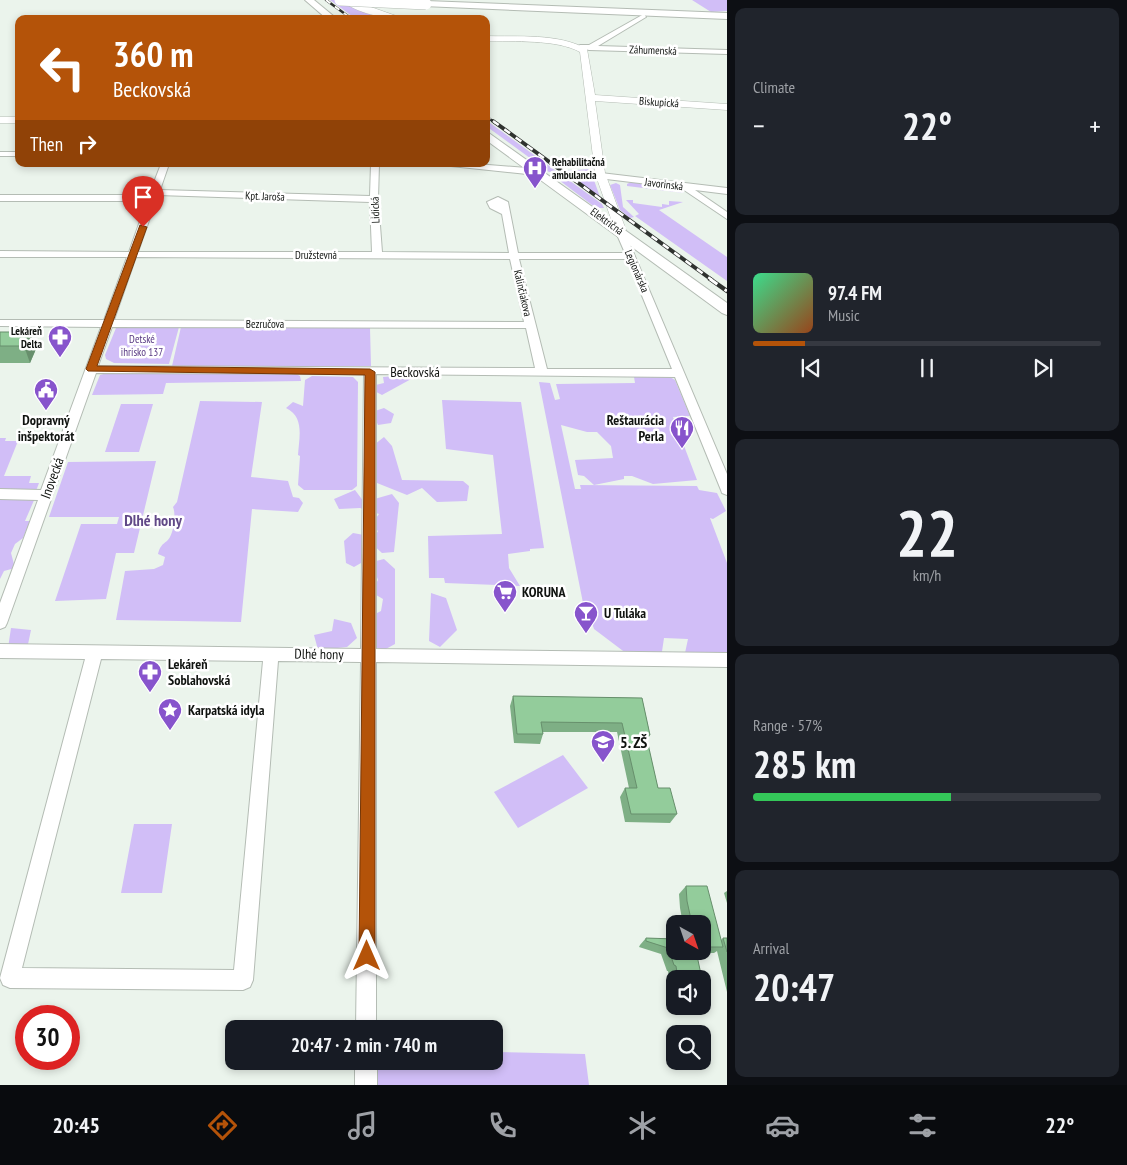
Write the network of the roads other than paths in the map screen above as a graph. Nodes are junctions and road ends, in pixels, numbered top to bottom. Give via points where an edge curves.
1 (300, 0) edge
2 (309, 0) edge
3 (340, 0) edge
4 (344, 0) edge
5 (319, 15) edge
6 (328, 15) edge
7 (386, 15) edge
8 (727, 15) edge
9 (644, 16) dead end
10 (490, 38) edge
11 (585, 47) junction
12 (727, 52) edge
13 (590, 98) junction
14 (727, 108) edge
15 (0, 120) edge
16 (15, 120) edge
17 (490, 137) edge
18 (0, 154) edge
19 (15, 154) edge
20 (164, 167) edge
21 (375, 167) edge
22 (484, 167) edge
23 (527, 171) dead end
24 (601, 176) junction
25 (685, 187) junction
26 (727, 191) edge
27 (154, 195) junction
28 (0, 198) edge
29 (374, 199) junction
30 (610, 203) junction
31 (588, 207) junction
32 (506, 213) dead end
33 (727, 216) edge
34 (620, 230) junction
35 (0, 254) edge
36 (133, 255) junction
37 (378, 256) junction
38 (514, 256) junction
39 (631, 256) junction
40 (659, 260) junction
41 (636, 269) junction
42 (727, 310) edge
43 (0, 323) edge
44 (109, 323) junction
45 (530, 325) junction
46 (91, 369) junction
47 (370, 372) junction
48 (680, 372) junction
49 (542, 373) junction
50 (727, 490) edge
51 (1, 494) edge
52 (46, 495) junction
53 (0, 623) edge
54 (0, 651) edge
55 (95, 652) junction
56 (271, 653) junction
57 (367, 654) junction
58 (727, 660) edge
59 (366, 1020) edge
60 (366, 1070) edge
61 (366, 1085) edge

1 - 5 main road
2 - 6 main road
3 - 8 main road, bridge
4 - 7 street
9 - 11 street
10 - 11 street
11 - 12 street, Záhumenská
11 - 13 street, Legionárska
13 - 14 street, Biskupická
13 - 24 street, Legionárska
15 - 16 street
17 - 31 main road, Električná
18 - 19 street
20 - 27 street, Inovecká
21 - 29 street, Lidická
22 - 23 street
24 - 25 street, Javorinská
24 - 30 street, Legionárska
25 - 26 street, Javorinská
25 - 33 street
27 - 28 street, Kpt. Jaroša
27 - 29 street, Kpt. Jaroša
27 - 36 street, Inovecká
29 - 37 street, Lidická
30 - 31 street via 607,211
30 - 34 street, Legionárska
31 - 34 main road, Električná
32 - 38 street, Kalinčiakova
34 - 39 street, Legionárska
34 - 40 main road, Električná
35 - 36 street, Družstevná
36 - 37 street, Družstevná
36 - 44 street, Inovecká
37 - 38 street, Družstevná
38 - 39 street, Družstevná
38 - 45 street, Kalinčiakova
39 - 41 street, Legionárska
40 - 41 street via 640,260
40 - 42 main road, Električná
41 - 48 street, Legionárska
43 - 44 street, Bezručova
44 - 45 street, Bezručova
44 - 46 street, Inovecká
45 - 49 street, Kalinčiakova
46 - 47 street, Beckovská
46 - 52 street, Inovecká
47 - 49 street, Beckovská
47 - 57 street
48 - 49 street, Beckovská
48 - 50 street, Legionárska
51 - 52 street
52 - 53 street, Inovecká
54 - 55 street, Dlhé hony
55 - 56 street, Dlhé hony
55 - 56 street via 10,978 243,980
56 - 57 street, Dlhé hony
57 - 58 street, Dlhé hony
57 - 59 street
60 - 61 street

